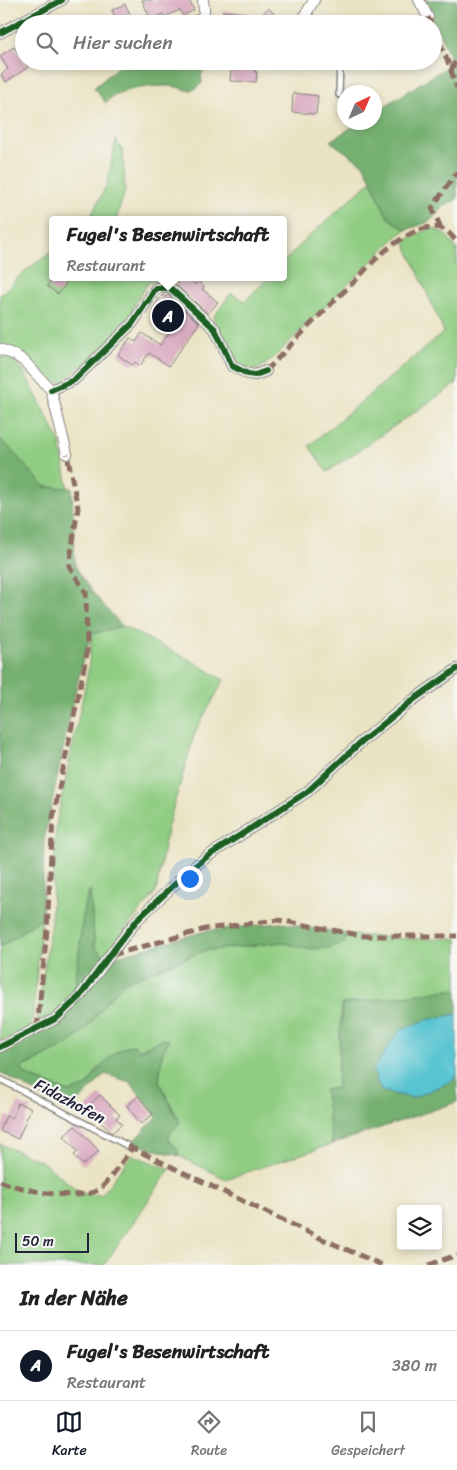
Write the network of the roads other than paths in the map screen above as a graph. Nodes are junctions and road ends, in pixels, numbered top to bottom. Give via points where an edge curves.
1 (62, 0) edge
2 (203, 0) edge
3 (314, 0) edge
4 (419, 0) edge
5 (308, 13) edge
6 (34, 15) edge
7 (204, 15) edge
8 (427, 15) edge
9 (15, 25) edge
10 (0, 33) edge
11 (340, 70) edge
12 (339, 85) edge
13 (0, 349) edge
14 (266, 371) dead end
15 (51, 390) junction
16 (67, 454) dead end
17 (457, 670) edge
18 (0, 1048) edge
19 (0, 1079) edge
20 (128, 1146) dead end

1 - 6 street
2 - 7 street
3 - 5 street
4 - 8 street
9 - 10 street
11 - 12 lane
13 - 15 street via 24,361
14 - 15 street via 248,374 232,366 215,329 204,317 170,288 156,288 132,324 74,380
15 - 16 street
17 - 18 street via 360,743 308,792 190,870 137,920 80,996 57,1018
19 - 20 lane, Fidazhofen

